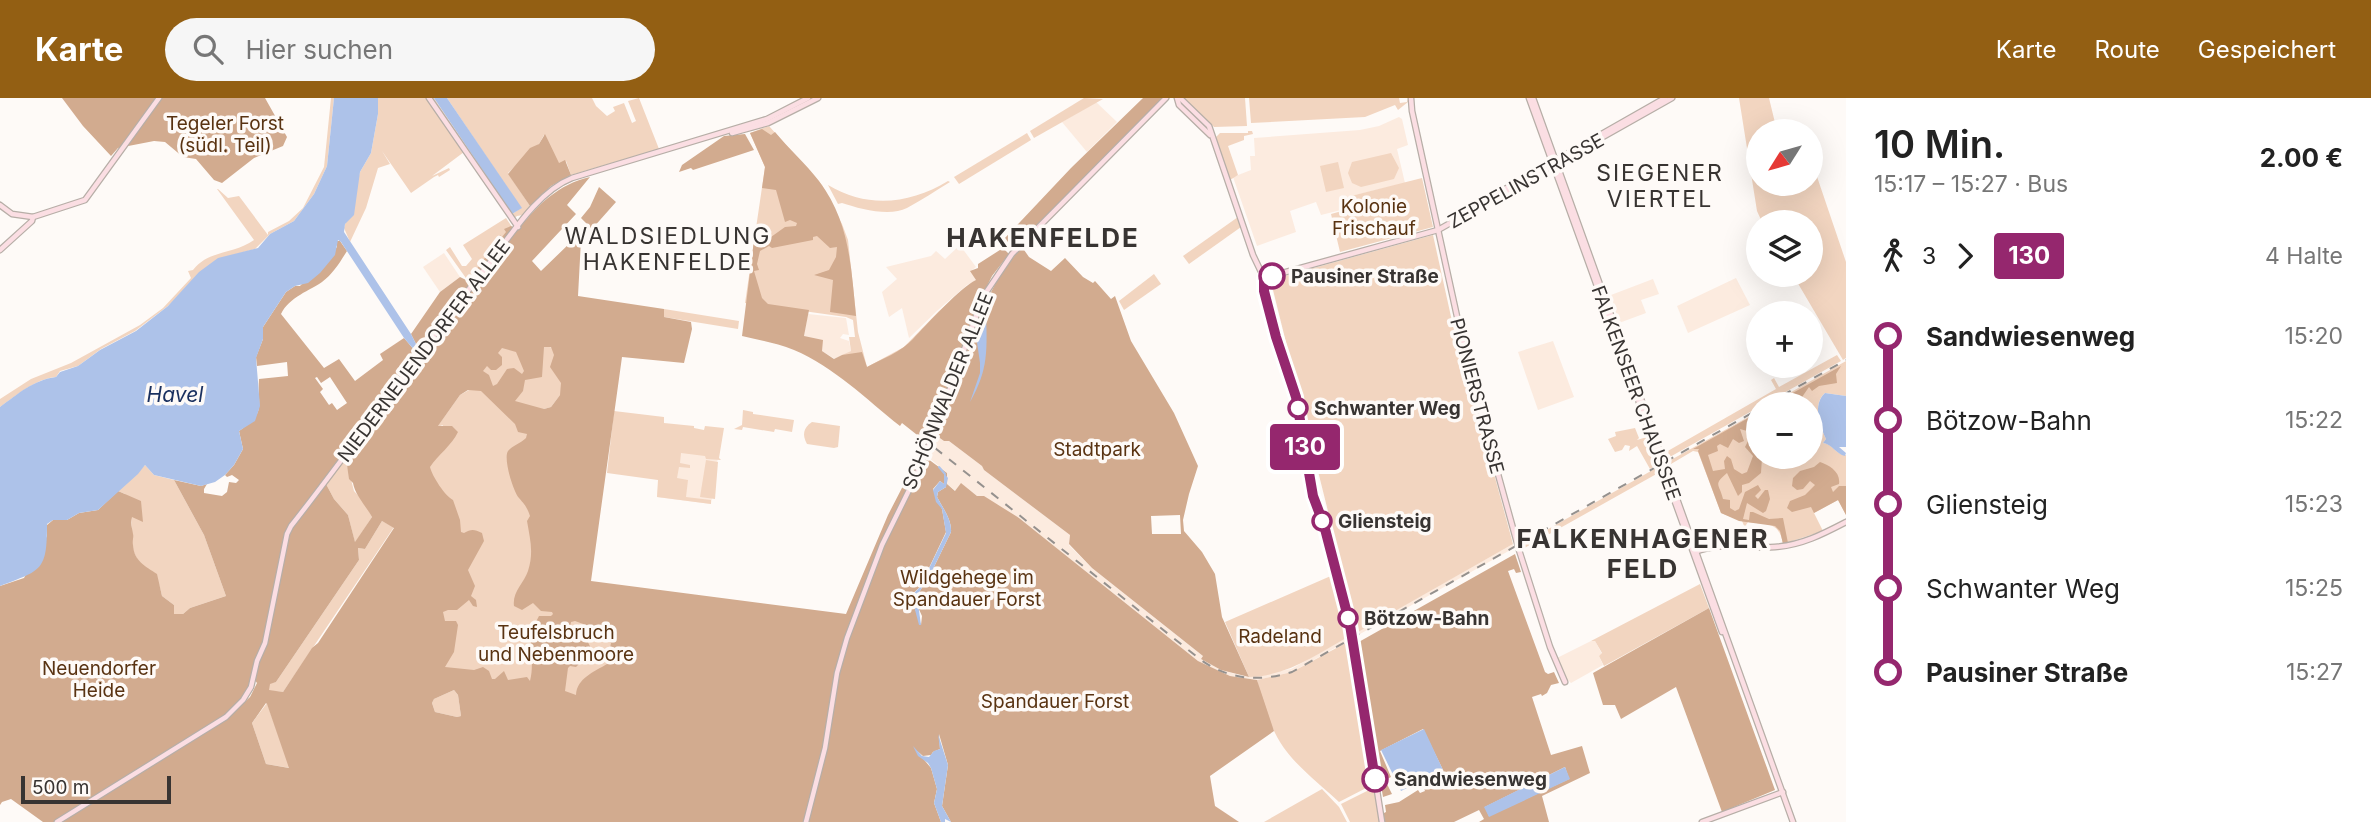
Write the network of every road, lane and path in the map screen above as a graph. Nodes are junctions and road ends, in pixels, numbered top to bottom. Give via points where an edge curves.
1 (158, 98) edge
2 (429, 98) edge
3 (808, 98) edge
4 (818, 98) edge
5 (1166, 98) edge
6 (1178, 98) edge
7 (1531, 98) edge
8 (1665, 98) edge
9 (1672, 98) edge
10 (1411, 101) edge
11 (1636, 116) junction
12 (770, 120) junction
13 (1555, 163) junction
14 (0, 205) edge
15 (34, 217) junction
16 (517, 227) junction
17 (1438, 229) junction
18 (0, 250) edge
19 (1264, 278) junction
20 (1846, 522) edge
21 (1695, 552) junction
22 (1565, 682) dead end
23 (1781, 792) junction
24 (57, 822) edge
25 (806, 822) edge
26 (1382, 822) edge
27 (1702, 822) edge
28 (1793, 822) edge

1 - 15 main road via 87,198
2 - 16 main road
3 - 12 main road
4 - 12 main road
5 - 25 main road, SCHÖNWALDER ALLEE via 1014,252 983,297 934,433 881,545 847,638
6 - 19 main road via 1179,105 1211,135
7 - 13 main road, FALKENSEER CHAUSSEE
8 - 11 main road, ZEPPELINSTRASSE
9 - 11 main road, ZEPPELINSTRASSE
10 - 17 main road, PIONIERSTRASSE
11 - 13 main road, ZEPPELINSTRASSE
12 - 16 main road, NIEDERNEUENDORFER ALLEE via 566,180 539,201
13 - 17 main road, ZEPPELINSTRASSE
13 - 21 main road, FALKENSEER CHAUSSEE
14 - 15 main road via 12,214
15 - 18 main road
16 - 24 main road, NIEDERNEUENDORFER ALLEE via 290,526 265,643 248,693 226,718
17 - 19 main road, ZEPPELINSTRASSE
17 - 22 main road, PIONIERSTRASSE via 1466,362 1518,551
19 - 26 main road via 1276,337 1296,397 1313,496 1350,625
20 - 21 main road via 1791,545 1729,544
21 - 23 main road, FALKENSEER CHAUSSEE
23 - 27 main road
23 - 28 main road, FALKENSEER CHAUSSEE

